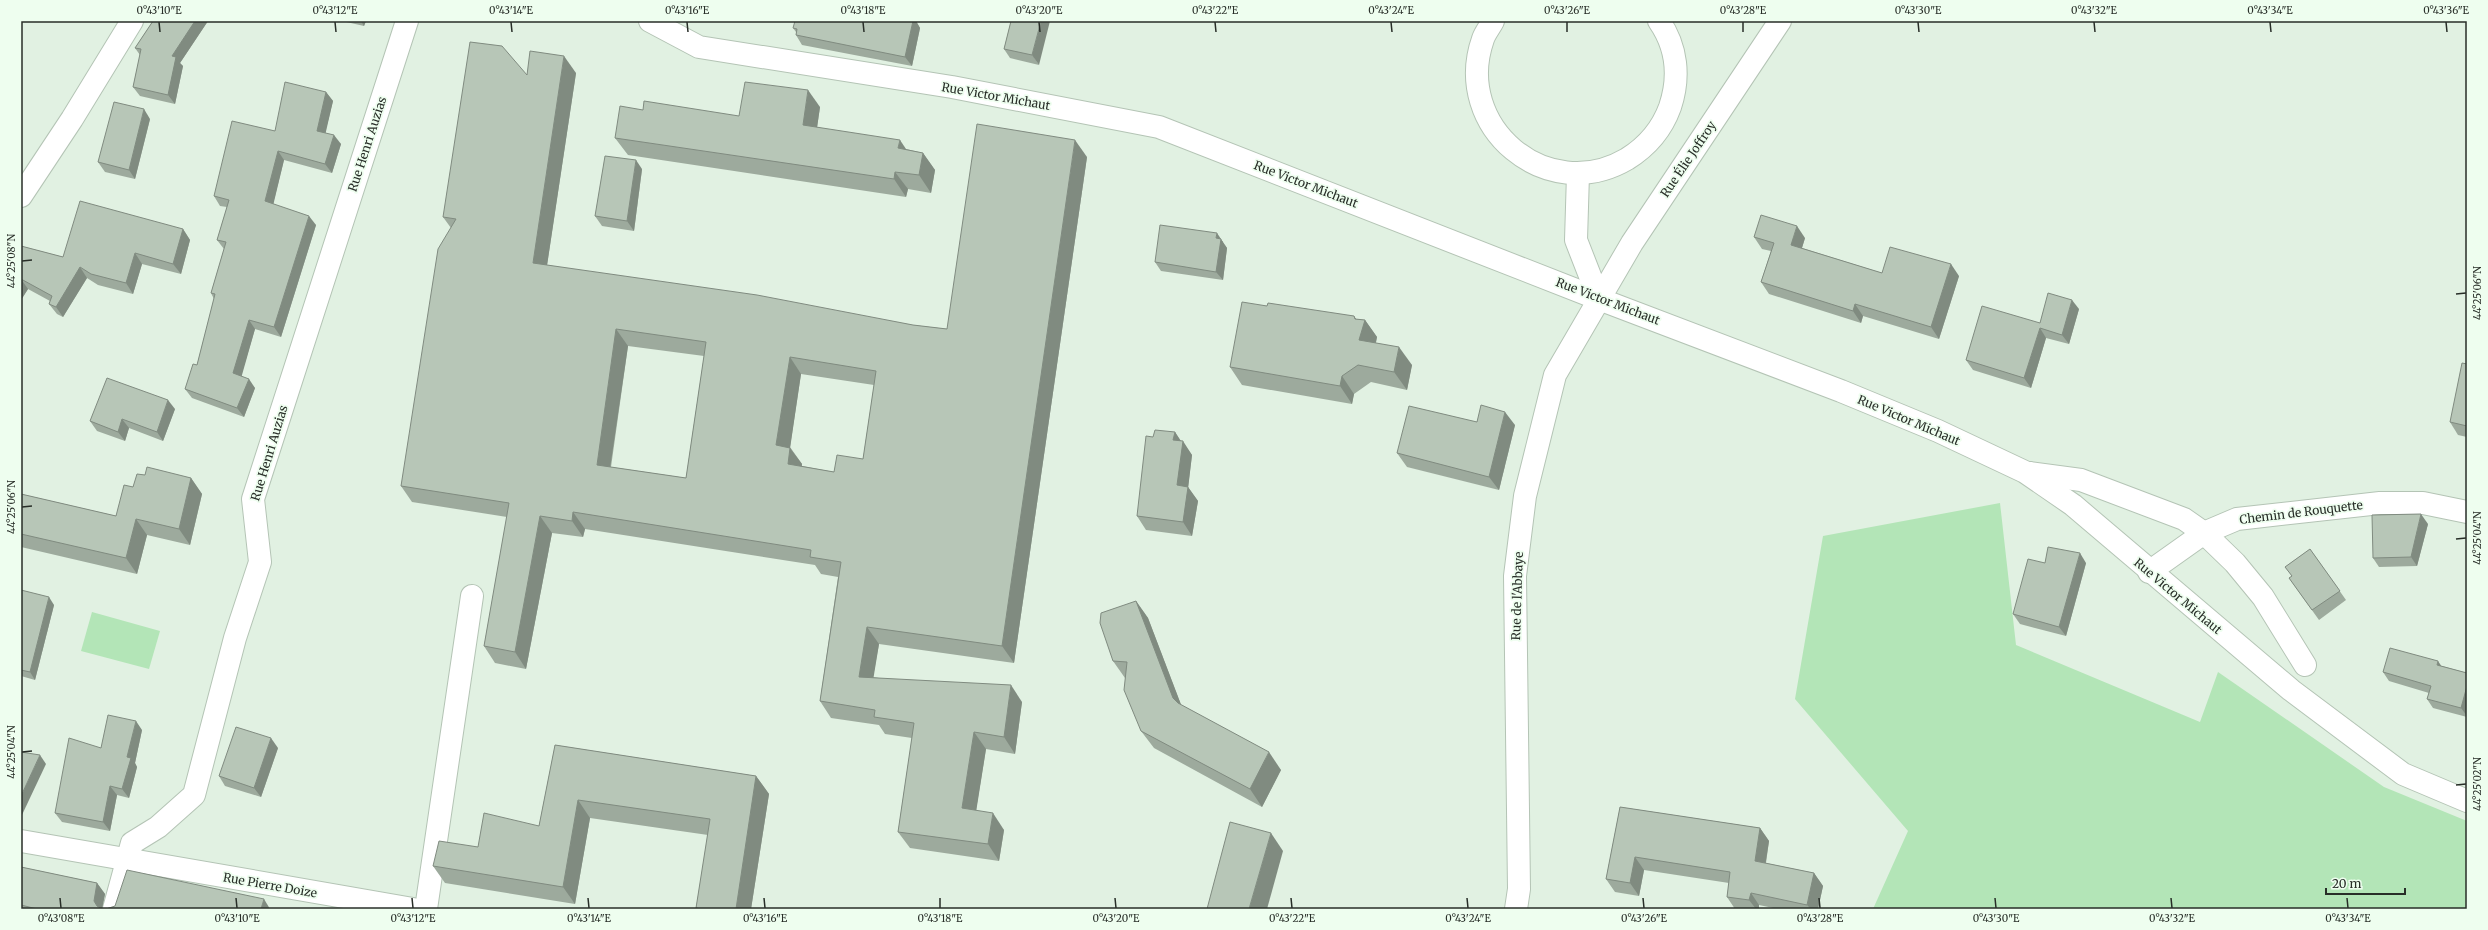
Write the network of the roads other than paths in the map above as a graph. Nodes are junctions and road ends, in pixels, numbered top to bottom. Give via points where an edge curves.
1 (132, 21) edge
2 (407, 21) edge
3 (650, 21) edge
4 (1493, 21) edge
5 (1659, 21) edge
6 (1780, 21) edge
7 (1578, 174) junction
8 (21, 196) edge
9 (1599, 299) junction
10 (2025, 472) junction
11 (2467, 512) edge
12 (2204, 533) junction
13 (2149, 572) junction
14 (472, 596) dead end
15 (2305, 664) dead end
16 (2467, 801) edge
17 (21, 841) edge
18 (127, 860) junction
19 (114, 909) edge
20 (413, 909) edge
21 (426, 909) edge
22 (1516, 909) edge

1 - 8 street
2 - 18 street, Rue Henri Auzias via 253,500 260,562 235,638 194,795 158,827 132,843
3 - 9 street, Rue Victor Michaut via 699,47 952,88 1158,127
4 - 7 street via 1483,39 1477,73 1482,107 1500,138 1518,155 1550,170
5 - 7 street via 1670,38 1677,71 1676,90 1664,123 1642,150 1612,168
6 - 9 street, Rue Élie Joffroy via 1632,243
7 - 9 street via 1576,240
9 - 10 street, Rue Victor Michaut via 1677,327 1938,431
9 - 22 street, Rue de l'Abbaye via 1555,375 1524,496 1515,576 1519,889
10 - 12 street via 2081,480 2184,519
10 - 13 street, Rue Victor Michaut via 2073,505
11 - 12 street, Chemin de Rouquette via 2422,503 2380,503 2237,519
12 - 13 street, Chemin de Rouquette
12 - 15 street via 2235,563 2263,597
13 - 16 street, Rue Victor Michaut via 2291,690 2404,774
14 - 21 street
17 - 18 street, Rue Pierre Doize
18 - 19 street, Rue Henri Auzias
18 - 20 street, Rue Pierre Doize

